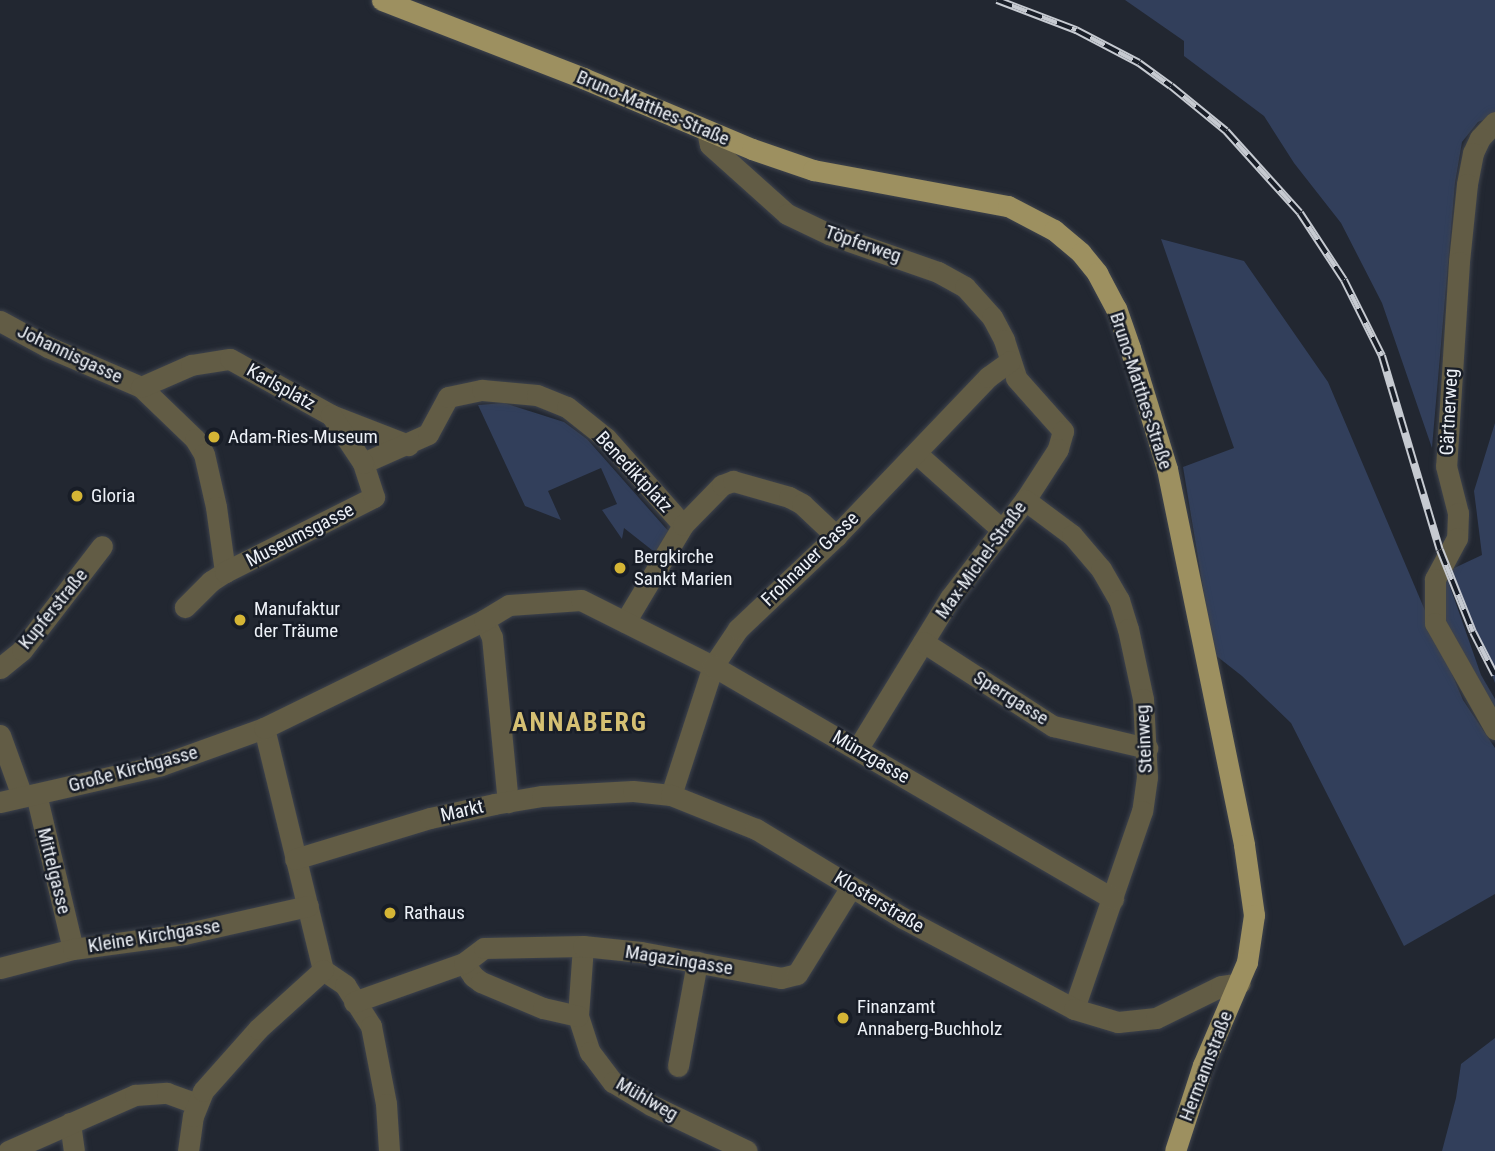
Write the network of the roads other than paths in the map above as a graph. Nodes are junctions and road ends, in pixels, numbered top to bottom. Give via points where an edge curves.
1 (382, 0) edge
2 (1495, 122) edge
3 (707, 131) junction
4 (0, 321) edge
5 (230, 359) joint
6 (1013, 370) junction
7 (141, 387) junction
8 (331, 415) junction
9 (408, 444) junction
10 (916, 453) junction
11 (363, 463) junction
12 (374, 497) joint
13 (1025, 500) junction
14 (683, 525) junction
15 (1002, 530) junction
16 (836, 536) junction
17 (102, 546) dead end
18 (225, 572) junction
19 (186, 607) dead end
20 (484, 620) junction
21 (625, 622) junction
22 (923, 642) junction
23 (713, 666) junction
24 (0, 668) edge
25 (264, 728) junction
26 (1495, 729) edge
27 (0, 735) edge
28 (858, 748) junction
29 (1147, 748) junction
30 (29, 795) junction
31 (671, 795) junction
32 (0, 802) edge
33 (508, 802) junction
34 (295, 859) junction
35 (851, 887) junction
36 (1113, 900) junction
37 (308, 906) junction
38 (583, 946) junction
39 (73, 949) junction
40 (697, 962) junction
41 (464, 963) junction
42 (0, 968) edge
43 (323, 970) junction
44 (1240, 983) junction
45 (350, 994) junction
46 (1074, 1009) junction
47 (578, 1016) junction
48 (678, 1066) dead end
49 (197, 1104) junction
50 (70, 1123) junction
51 (734, 1148) edge
52 (8, 1151) edge
53 (74, 1151) edge
54 (188, 1151) edge
55 (389, 1151) edge
56 (1175, 1151) edge

1 - 3 main road, Bruno-Matthes-Straße
2 - 26 street, Gärtnerweg via 1473,153 1467,184 1446,466 1458,513 1457,538 1434,579 1435,623
3 - 6 street, Töpferweg via 710,145 787,214 829,234 938,272 965,287 992,317
3 - 44 main road, Bruno-Matthes-Straße via 813,170 1008,206 1054,230 1097,273 1116,308 1167,468 1244,845 1254,915
4 - 7 street, Johannisgasse via 48,348
5 - 7 street, Johannisgasse via 191,365
5 - 8 street, Karlsplatz
6 - 10 street, Frohnauer Gasse via 988,377
6 - 13 street, Max-Michel-Straße via 1063,431 1058,449
7 - 18 street, Johannisgasse via 195,439 204,454
8 - 9 street, Karlsplatz
8 - 11 street, Karlsplatz
9 - 11 street
9 - 14 street, Benediktplatz via 428,433 448,397 482,390 537,395 567,407 606,438
10 - 15 street
10 - 16 street, Frohnauer Gasse
11 - 12 street, Karlsplatz
12 - 18 street, Museumsgasse
13 - 15 street, Max-Michel-Straße
13 - 29 street, Steinweg via 1072,535 1101,569 1119,600 1143,699
14 - 16 street via 722,485 733,481 789,497
14 - 21 street
15 - 22 street, Max-Michel-Straße
16 - 23 street, Frohnauer Gasse via 738,629
17 - 24 street, Kupferstraße via 22,650
18 - 19 street
20 - 21 street, Münzgasse via 509,605 582,600
20 - 25 street
20 - 33 street, Markt via 492,637
21 - 23 street, Münzgasse
22 - 28 street, Max-Michel-Straße
22 - 29 street, Sperrgasse via 1053,726
23 - 28 street, Münzgasse
23 - 31 street, Frohnauer Gasse
25 - 30 street, Große Kirchgasse via 161,765
25 - 34 street
27 - 30 street, Mittelgasse
28 - 36 street, Münzgasse
29 - 36 street, Steinweg via 1142,811
30 - 32 street, Große Kirchgasse
30 - 39 street, Mittelgasse
31 - 33 street, Klosterstraße via 633,791
31 - 35 street, Klosterstraße via 756,829
33 - 34 street, Markt via 430,818
34 - 37 street
35 - 40 street, Magazingasse via 797,974 781,978
35 - 46 street, Klosterstraße
36 - 46 street, Steinweg
37 - 39 street, Kleine Kirchgasse via 184,934
37 - 43 street
38 - 40 street, Magazingasse
38 - 41 street, Magazingasse via 484,948
38 - 47 street, Mühlweg
39 - 42 street, Kleine Kirchgasse
40 - 48 street
41 - 45 street, Magazingasse
41 - 47 street via 481,982 543,1008
43 - 45 street
43 - 49 street via 258,1029
44 - 46 street, Klosterstraße via 1221,986 1156,1018 1118,1022
44 - 56 main road, Hermannstraße via 1203,1065
45 - 55 street via 371,1026 386,1104
47 - 51 street, Mühlweg via 590,1052 613,1082
49 - 50 street via 167,1093 135,1095
49 - 54 street
50 - 52 street
50 - 53 street

